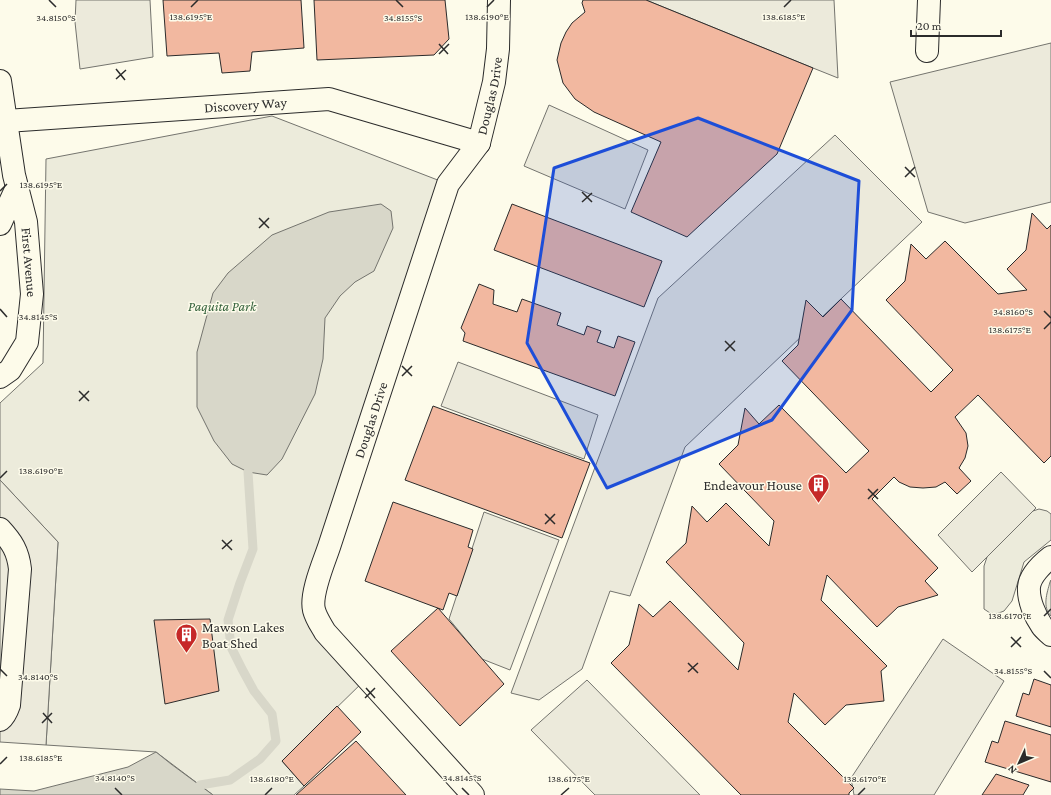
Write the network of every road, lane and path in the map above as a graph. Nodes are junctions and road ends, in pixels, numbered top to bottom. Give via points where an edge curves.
1 (499, 0) edge
2 (929, 0) edge
3 (927, 51) dead end
4 (0, 81) edge
5 (6, 121) junction
6 (479, 143) junction
7 (17, 187) junction
8 (0, 224) edge
9 (0, 377) edge
10 (0, 529) edge
11 (1051, 557) edge
12 (1051, 635) edge
13 (0, 720) edge
14 (473, 795) edge

1 - 6 street, Douglas Drive via 494,82
2 - 3 street
4 - 5 street, First Avenue
5 - 6 street, Discovery Way via 329,99
5 - 7 street, First Avenue
6 - 14 street, Douglas Drive via 448,184 313,598 316,617 326,632
7 - 8 street, First Avenue
7 - 9 street, First Avenue via 26,222 32,294 27,342 10,370
10 - 13 street via 12,542 20,569 9,705
11 - 12 street via 1033,577 1029,587 1030,600 1036,614 1042,627

